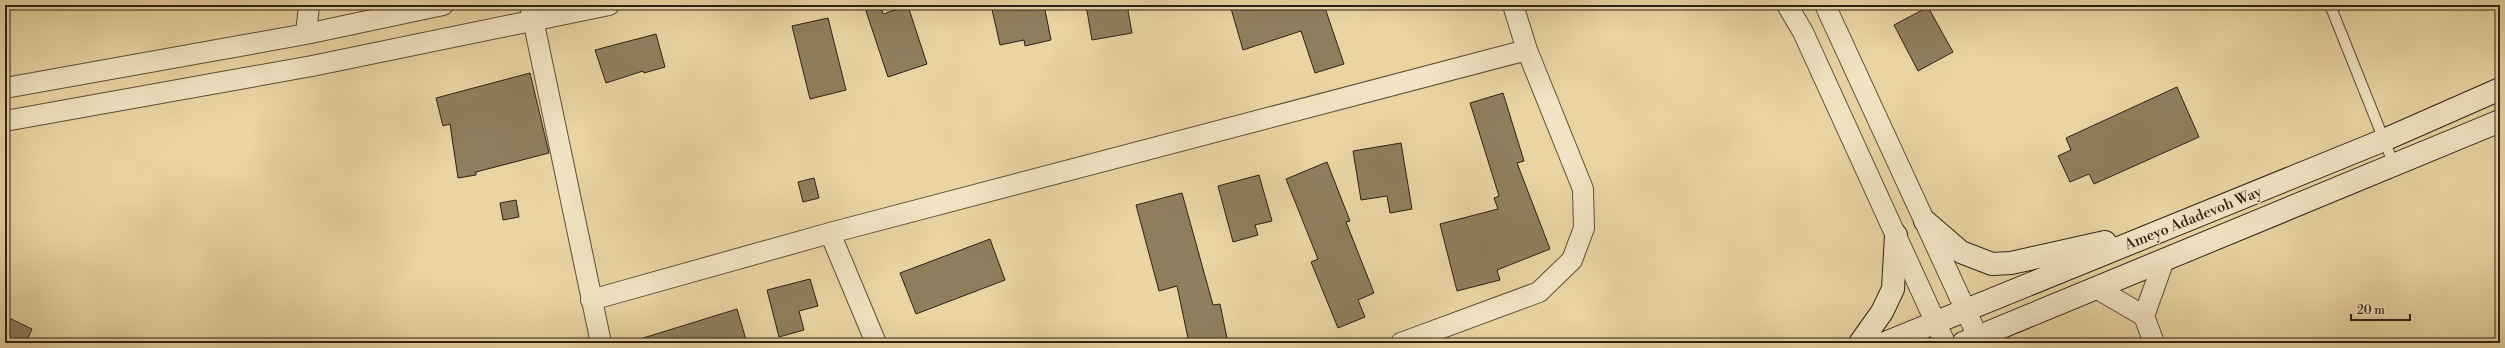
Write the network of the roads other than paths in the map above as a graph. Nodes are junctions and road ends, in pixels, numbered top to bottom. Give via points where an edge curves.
1 (309, 5) edge
2 (443, 5) edge
3 (609, 5) edge
4 (1513, 5) edge
5 (1787, 5) edge
6 (1825, 5) edge
7 (2330, 5) edge
8 (532, 12) edge
9 (306, 34) junction
10 (1527, 50) junction
11 (5, 88) edge
12 (2500, 89) edge
13 (5, 121) edge
14 (2500, 121) edge
15 (2384, 140) junction
16 (2394, 165) junction
17 (1925, 221) junction
18 (2167, 228) junction
19 (830, 233) junction
20 (1896, 235) junction
21 (2164, 260) junction
22 (2096, 288) junction
23 (591, 300) junction
24 (1966, 310) junction
25 (2144, 316) junction
26 (1935, 322) junction
27 (1970, 340) edge
28 (601, 343) edge
29 (876, 343) edge
30 (1401, 343) edge
31 (1860, 343) edge
32 (1885, 343) edge
33 (1944, 343) edge
34 (2154, 343) edge

1 - 9 street
2 - 9 street
3 - 8 street
4 - 10 street
5 - 20 street
6 - 17 street
7 - 15 lane
8 - 13 street via 312,66
8 - 23 street
9 - 11 street
10 - 19 street
10 - 30 street via 1583,189 1584,228 1572,260 1539,292
12 - 15 street, Ameyo Adadevoh Way
14 - 16 street, Ameyo Adadevoh Way
15 - 16 lane
15 - 18 street, Ameyo Adadevoh Way
16 - 21 street, Ameyo Adadevoh Way
17 - 18 street via 1961,252 1992,264 2011,263
17 - 24 street
18 - 24 street, Ameyo Adadevoh Way
19 - 23 street
19 - 29 street
20 - 26 street
20 - 31 street via 1893,288 1882,312
21 - 22 street, Ameyo Adadevoh Way
21 - 25 street
22 - 25 street
22 - 27 street, Ameyo Adadevoh Way
23 - 28 street
24 - 26 street, Ameyo Adadevoh Way
24 - 27 street
25 - 34 street
26 - 32 street, Ameyo Adadevoh Way
26 - 33 street

